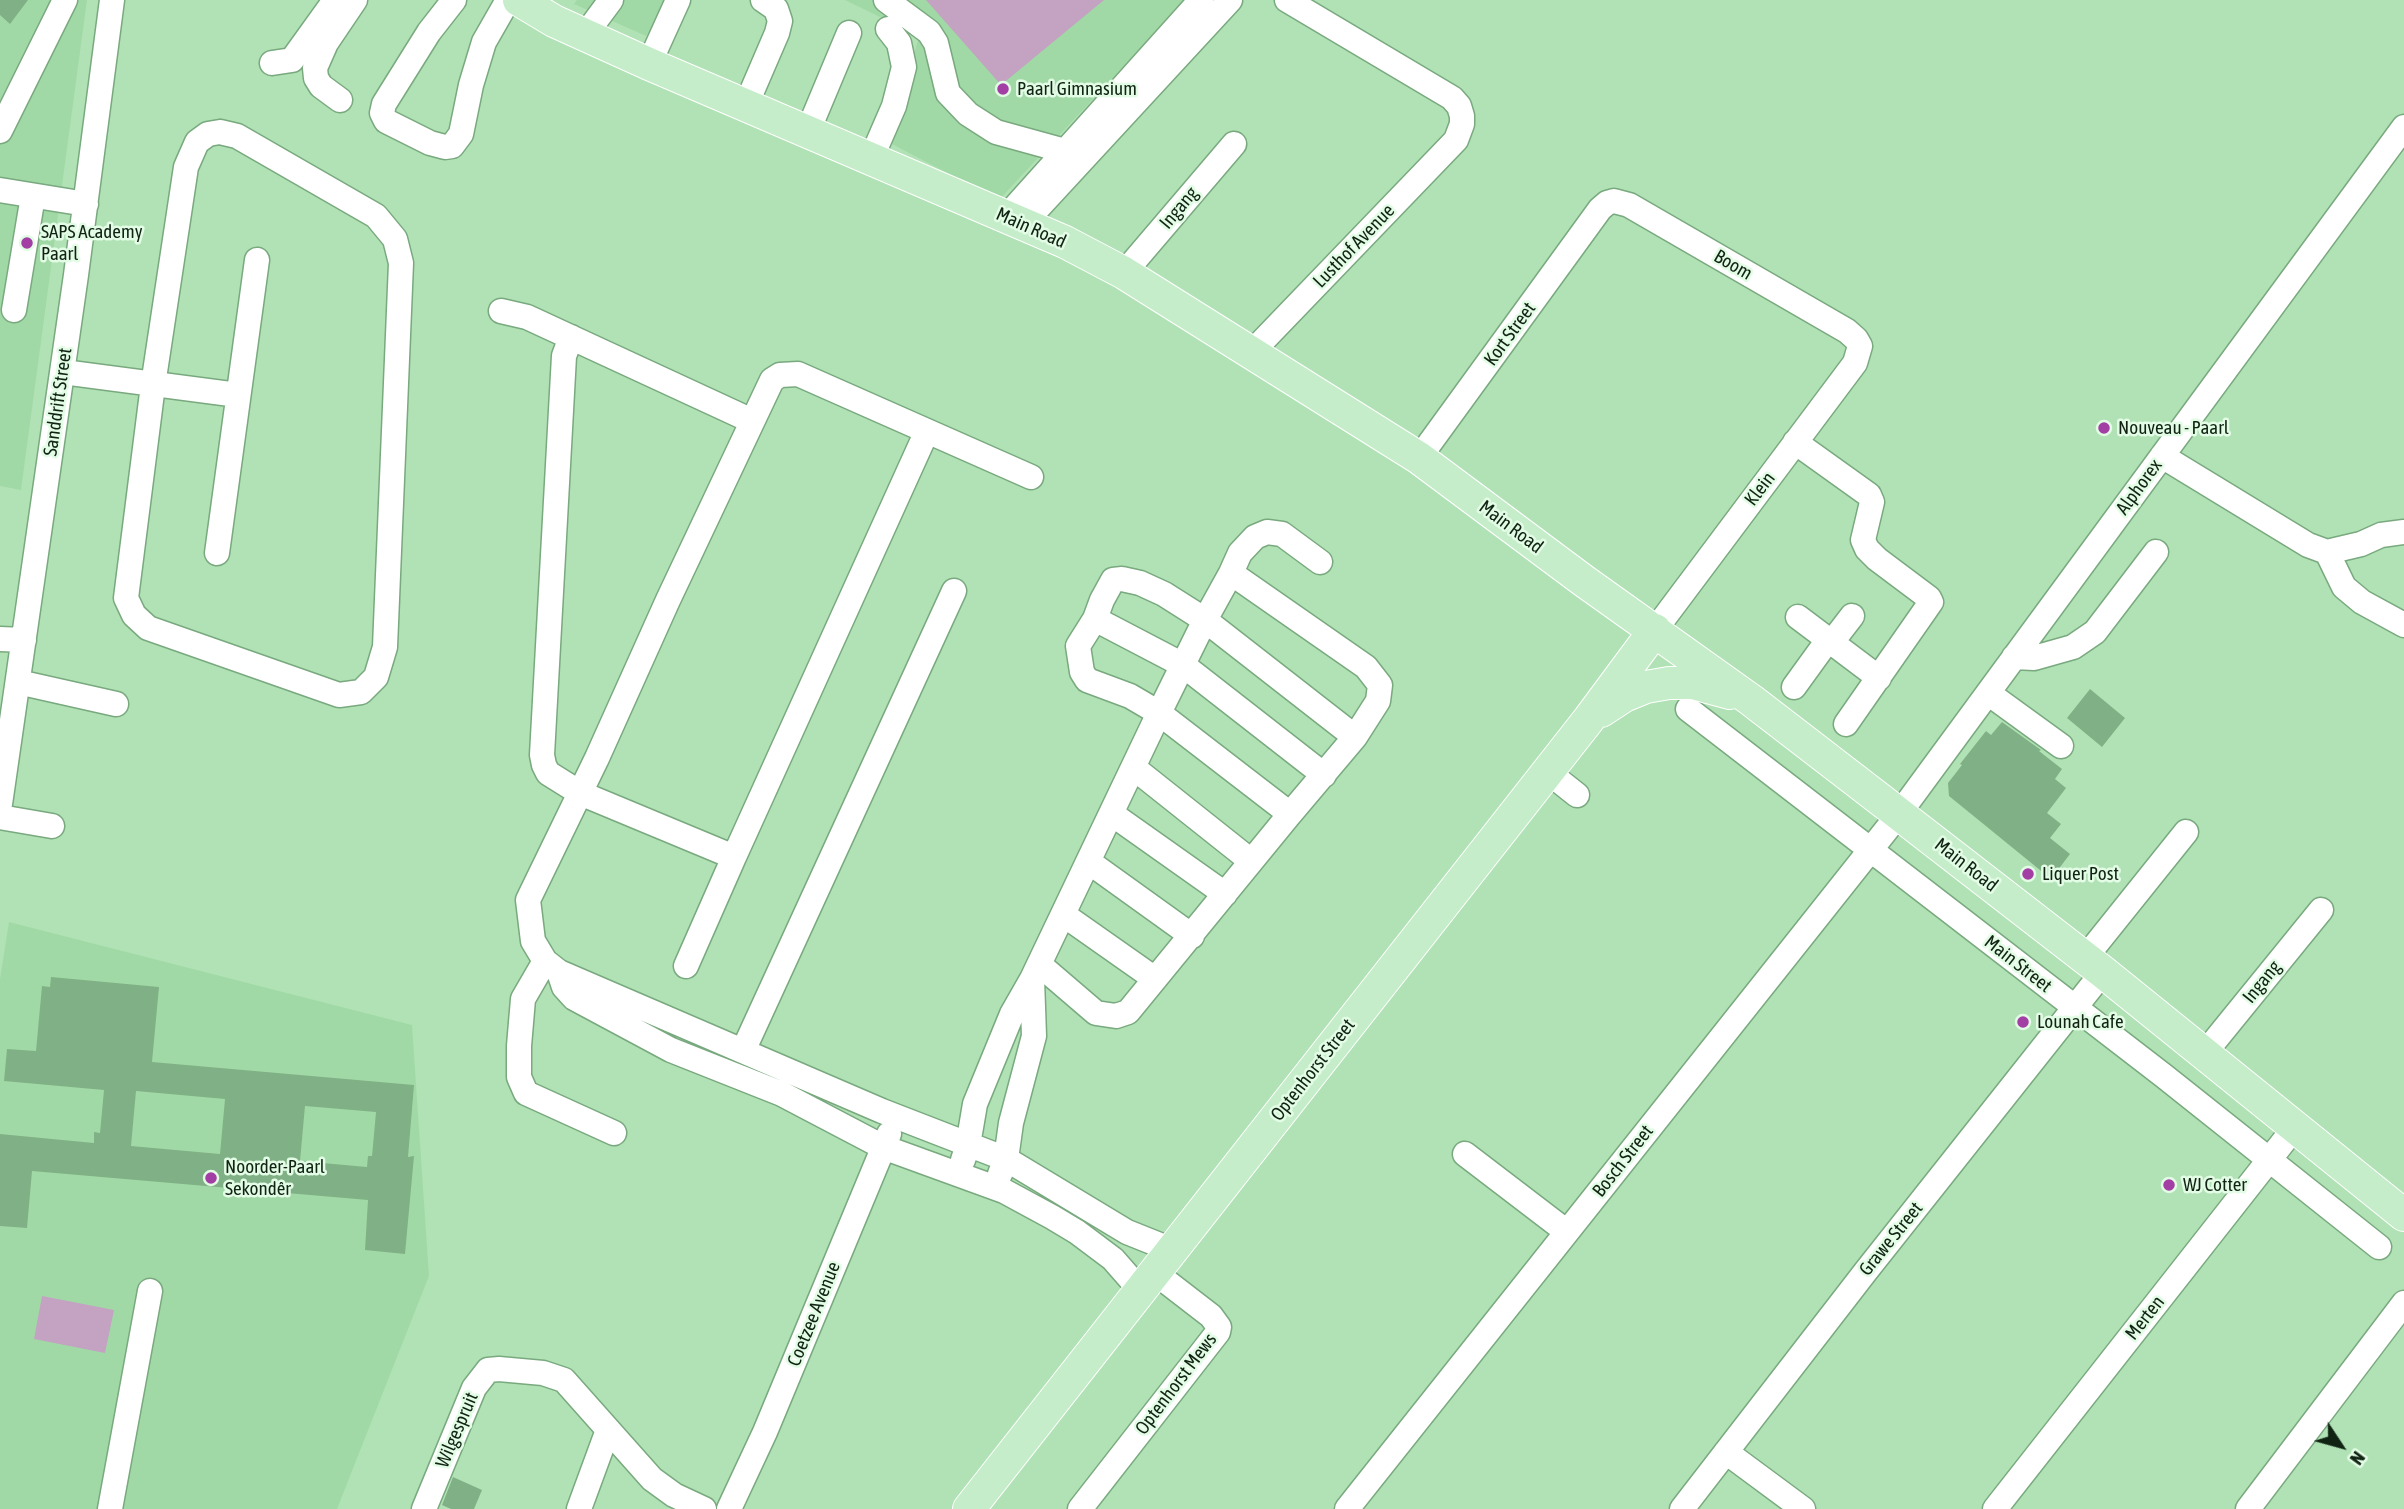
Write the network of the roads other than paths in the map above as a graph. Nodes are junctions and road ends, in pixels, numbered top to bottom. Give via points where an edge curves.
1 (65, 0) edge
2 (112, 0) edge
3 (335, 0) edge
4 (355, 0) edge
5 (454, 0) edge
6 (508, 0) edge
7 (519, 0) edge
8 (611, 0) edge
9 (678, 0) edge
10 (763, 0) edge
11 (886, 0) edge
12 (1202, 0) edge
13 (1230, 0) edge
14 (1287, 0) edge
15 (888, 29) dead end
16 (849, 33) dead end
17 (585, 35) junction
18 (272, 63) dead end
19 (649, 64) junction
20 (340, 100) dead end
21 (746, 105) junction
22 (2404, 127) edge
23 (0, 131) edge
24 (808, 131) junction
25 (1234, 144) dead end
26 (1065, 151) junction
27 (871, 159) junction
28 (0, 190) edge
29 (33, 196) junction
30 (86, 204) junction
31 (1600, 209) joint
32 (1015, 220) junction
33 (257, 260) dead end
34 (1124, 273) junction
35 (14, 310) dead end
36 (501, 311) dead end
37 (571, 337) junction
38 (1860, 346) joint
39 (1252, 352) junction
40 (63, 372) junction
41 (153, 384) junction
42 (238, 396) junction
43 (752, 421) junction
44 (927, 431) junction
45 (1796, 442) junction
46 (2162, 456) junction
47 (1419, 458) junction
48 (1031, 477) dead end
49 (2404, 532) edge
50 (2156, 552) dead end
51 (2327, 552) junction
52 (217, 553) dead end
53 (1320, 562) dead end
54 (1231, 573) junction
55 (954, 591) dead end
56 (1852, 616) dead end
57 (1798, 617) dead end
58 (1095, 619) junction
59 (1205, 620) junction
60 (2404, 625) edge
61 (1655, 630) junction
62 (12, 639) edge
63 (1830, 641) junction
64 (2014, 657) junction
65 (1183, 665) junction
66 (1879, 678) junction
67 (18, 681) junction
68 (1794, 687) dead end
69 (1988, 693) junction
70 (1751, 700) junction
71 (116, 704) dead end
72 (1688, 709) dead end
73 (1159, 713) junction
74 (1589, 719) junction
75 (1846, 724) dead end
76 (1356, 737) junction
77 (2061, 746) dead end
78 (1134, 768) junction
79 (1548, 772) junction
80 (1324, 775) junction
81 (580, 793) junction
82 (1577, 795) dead end
83 (0, 804) edge
84 (1112, 814) junction
85 (1290, 814) junction
86 (1899, 814) junction
87 (0, 817) edge
88 (52, 826) dead end
89 (2186, 832) dead end
90 (1871, 850) junction
91 (734, 857) junction
92 (1251, 861) junction
93 (1089, 862) junction
94 (1226, 894) junction
95 (2321, 910) dead end
96 (1064, 915) junction
97 (1192, 936) junction
98 (2094, 965) junction
99 (686, 966) dead end
100 (552, 967) junction
101 (1036, 972) junction
102 (1155, 979) junction
103 (2075, 1008) junction
104 (743, 1051) junction
105 (2204, 1054) junction
106 (896, 1117) junction
107 (2295, 1127) junction
108 (614, 1133) dead end
109 (968, 1145) junction
110 (883, 1147) junction
111 (1465, 1154) dead end
112 (1006, 1159) junction
113 (2269, 1160) junction
114 (958, 1174) junction
115 (994, 1187) junction
116 (2404, 1215) edge
117 (1567, 1232) junction
118 (2379, 1247) dead end
119 (1156, 1271) junction
120 (150, 1291) dead end
121 (2404, 1303) edge
122 (608, 1430) junction
123 (1726, 1452) junction
124 (110, 1509) edge
125 (424, 1509) edge
126 (579, 1509) edge
127 (704, 1509) edge
128 (729, 1509) edge
129 (969, 1509) edge
130 (1080, 1509) edge
131 (1347, 1509) edge
132 (1682, 1509) edge
133 (1803, 1509) edge
134 (1995, 1509) edge
135 (2248, 1509) edge

1 - 23 street
2 - 30 street, Sanddrift Street
3 - 18 street via 292,60
4 - 20 street via 315,68 321,86
5 - 6 street via 429,32 382,113 386,121 445,147 452,146 461,134 484,42
7 - 17 main road, Main Road
8 - 17 street
9 - 19 street
10 - 21 street via 776,9 780,21
11 - 26 street via 929,33 936,43 948,93 968,114 996,132
12 - 26 street
13 - 32 street
14 - 39 street, Lusthof Avenue via 1452,98 1462,116 1456,140
15 - 27 street via 899,43 904,67 894,106
16 - 24 street
17 - 19 main road, Main Road
19 - 21 main road, Main Road
21 - 24 main road, Main Road
22 - 46 street, Alphorex
24 - 27 main road, Main Road
25 - 34 street, Ingang
26 - 32 street
27 - 32 main road, Main Road
28 - 29 street
29 - 30 street
29 - 35 street
30 - 40 street, Sanddrift Street
31 - 38 street, Boom via 1614,201 1629,205 1847,331
31 - 47 street, Kort Street
32 - 34 main road, Main Road
33 - 42 street
34 - 39 main road, Main Road
36 - 37 street
37 - 43 street
37 - 81 street via 564,356 541,755 548,773
38 - 45 street, Klein via 1855,363
39 - 47 main road, Main Road
40 - 41 street
40 - 62 street, Sanddrift Street
41 - 41 street via 186,167 197,142 208,134 237,136 376,216 395,239 401,263 385,647 376,677 361,692 339,695 148,628 134,615 126,598
41 - 42 street
42 - 52 street
43 - 44 street via 772,380 789,373
43 - 81 street
44 - 48 street
44 - 91 street
45 - 61 street, Klein
45 - 66 street via 1868,495 1872,502 1863,540 1867,549 1931,602
46 - 51 street via 2308,545
46 - 64 street, Alphorex
47 - 61 main road, Main Road
49 - 51 street
50 - 64 street via 2095,632 2073,647 2034,658
51 - 60 street via 2344,587
53 - 54 street via 1282,534 1267,532 1240,552
54 - 59 street
54 - 76 street via 1366,667 1380,685 1378,701
55 - 104 street
56 - 63 street
57 - 63 street
58 - 59 street via 1113,580 1122,579 1164,594
58 - 65 street
58 - 73 street via 1078,646 1087,680
59 - 65 street
59 - 76 street
61 - 70 main road, Main Road
61 - 74 main road, Optenhorst Street
62 - 67 street, Sanddrift Street
63 - 66 street
63 - 68 street
64 - 69 street, Alphorex
65 - 73 street
65 - 80 street
66 - 75 street
67 - 71 street
67 - 83 street, Sanddrift Street
69 - 77 street
69 - 86 street, Alphorex
70 - 74 main road via 1708,685 1669,683 1624,696
70 - 86 main road, Main Road
72 - 90 street, Main Street
73 - 78 street
73 - 85 street
74 - 79 main road, Optenhorst Street
76 - 80 street
78 - 84 street
78 - 92 street
79 - 82 street
79 - 119 main road, Optenhorst Street
80 - 85 street
81 - 91 street
81 - 100 street via 528,900 533,941
84 - 93 street
84 - 94 street
85 - 92 street
86 - 90 street, Bosch Street
86 - 98 main road, Main Road
87 - 88 street
89 - 98 street, Grawe Street
90 - 103 street, Main Street
90 - 117 street, Bosch Street
91 - 99 street
92 - 94 street
93 - 96 street
93 - 97 street
94 - 97 street
95 - 105 street, Ingang
96 - 101 street
96 - 102 street
97 - 102 street
98 - 103 street, Grawe Street
98 - 105 main road, Main Road
100 - 104 street
100 - 108 street via 523,999 519,1077 526,1093
100 - 110 street via 574,998 626,1028 782,1094
101 - 102 street via 1096,1013 1116,1016 1128,1012
101 - 109 street via 1012,1014 975,1104
101 - 112 street via 1034,1036
103 - 113 street, Main Street
103 - 123 street, Grawe Street
104 - 106 street
105 - 107 main road, Main Road
106 - 109 street
106 - 110 street, Coetzee Avenue
107 - 113 street, Merten
107 - 116 main road, Main Road
109 - 112 street
109 - 114 street
110 - 114 street
110 - 128 street, Coetzee Avenue
111 - 117 street
112 - 115 street
112 - 119 street via 1127,1232
113 - 118 street, Main Street
113 - 134 street, Merten
114 - 115 street
115 - 119 street via 1077,1232 1113,1259
117 - 131 street, Bosch Street
119 - 129 main road, Optenhorst Street
119 - 130 street, Optenhorst Mews via 1219,1327
120 - 124 street
121 - 135 street
122 - 125 street, Wilgespruit via 564,1380 543,1373 488,1370 474,1388
122 - 126 street
122 - 127 street, Wilgespruit via 652,1479
123 - 132 street, Grawe Street
123 - 133 street

